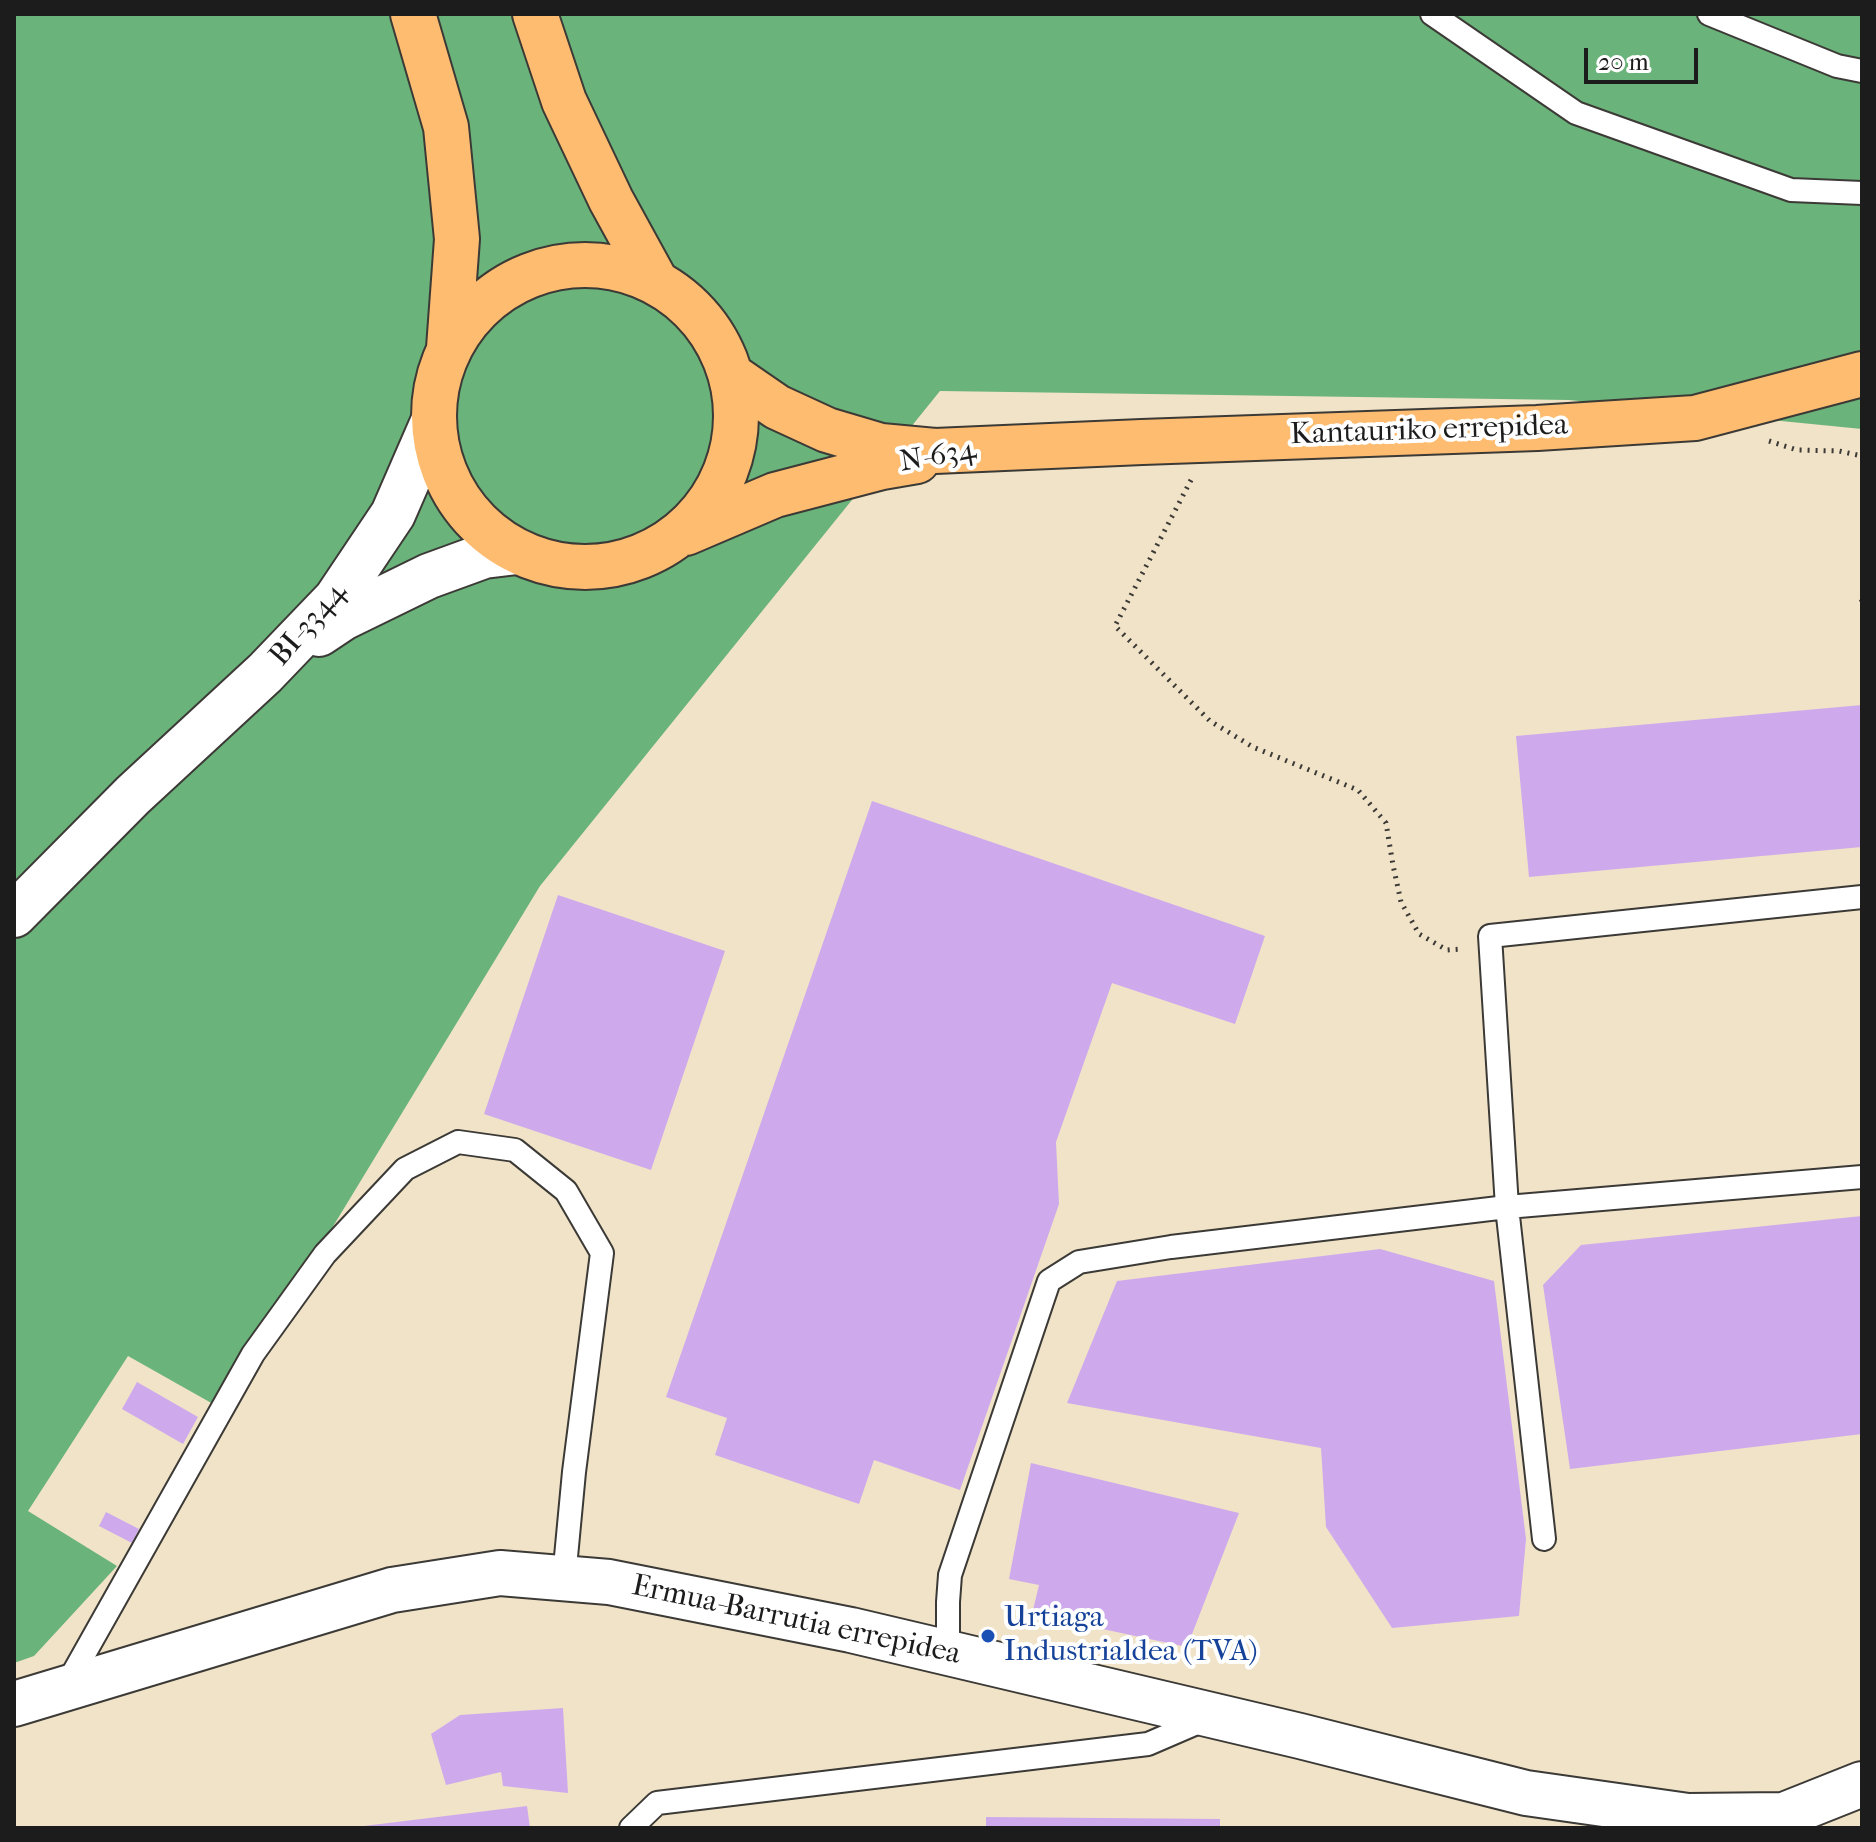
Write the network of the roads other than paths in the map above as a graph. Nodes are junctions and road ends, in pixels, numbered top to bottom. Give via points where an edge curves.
1 (413, 14) edge
2 (535, 14) edge
3 (1432, 14) edge
4 (1709, 14) edge
5 (1862, 71) edge
6 (1862, 193) edge
7 (656, 282) junction
8 (449, 348) junction
9 (1862, 374) edge
10 (732, 376) junction
11 (433, 422) junction
12 (991, 449) junction
13 (678, 537) junction
14 (517, 552) junction
15 (265, 673) junction
16 (1862, 897) edge
17 (14, 915) edge
18 (1862, 1177) edge
19 (1507, 1207) junction
20 (1544, 1539) dead end
21 (564, 1578) junction
22 (948, 1653) junction
23 (64, 1690) junction
24 (14, 1704) edge
25 (1214, 1716) junction
26 (1862, 1784) edge
27 (631, 1828) edge

1 - 8 highway via 446,127 457,239
2 - 7 highway via 564,101
3 - 6 lane via 1576,113 1791,190
4 - 5 lane via 1837,66
7 - 8 highway via 610,267 562,266 516,281 477,309
7 - 10 highway via 703,320
8 - 11 highway via 436,384
9 - 12 highway, Kantauriko errepidea / N-634 via 1695,418
10 - 12 highway, N-634 via 802,419 881,446
10 - 13 highway via 737,411 734,447 723,481
11 - 14 highway via 444,474 473,520
11 - 15 street, BI-3344 via 393,514 336,599
12 - 13 highway, N-634 via 882,467 775,495
13 - 14 highway via 616,565 549,564
14 - 15 street, BI-3344 via 484,556 429,576 343,618
15 - 17 street, BI-3344
16 - 19 lane via 1490,936
18 - 19 lane
19 - 20 lane
19 - 22 lane via 1094,1259 1049,1281 950,1575
21 - 22 street, Ermua-Barrutia errepidea via 640,1588
21 - 23 street, Ermua-Barrutia errepidea via 500,1573 392,1590
21 - 23 lane via 602,1253 566,1191 515,1150 458,1142 405,1169 325,1254 253,1354
22 - 25 street, Ermua-Barrutia errepidea
23 - 24 street, Ermua-Barrutia errepidea
25 - 26 street, Ermua-Barrutia errepidea via 1526,1793 1688,1816 1784,1815
25 - 27 lane via 1148,1744 657,1803

